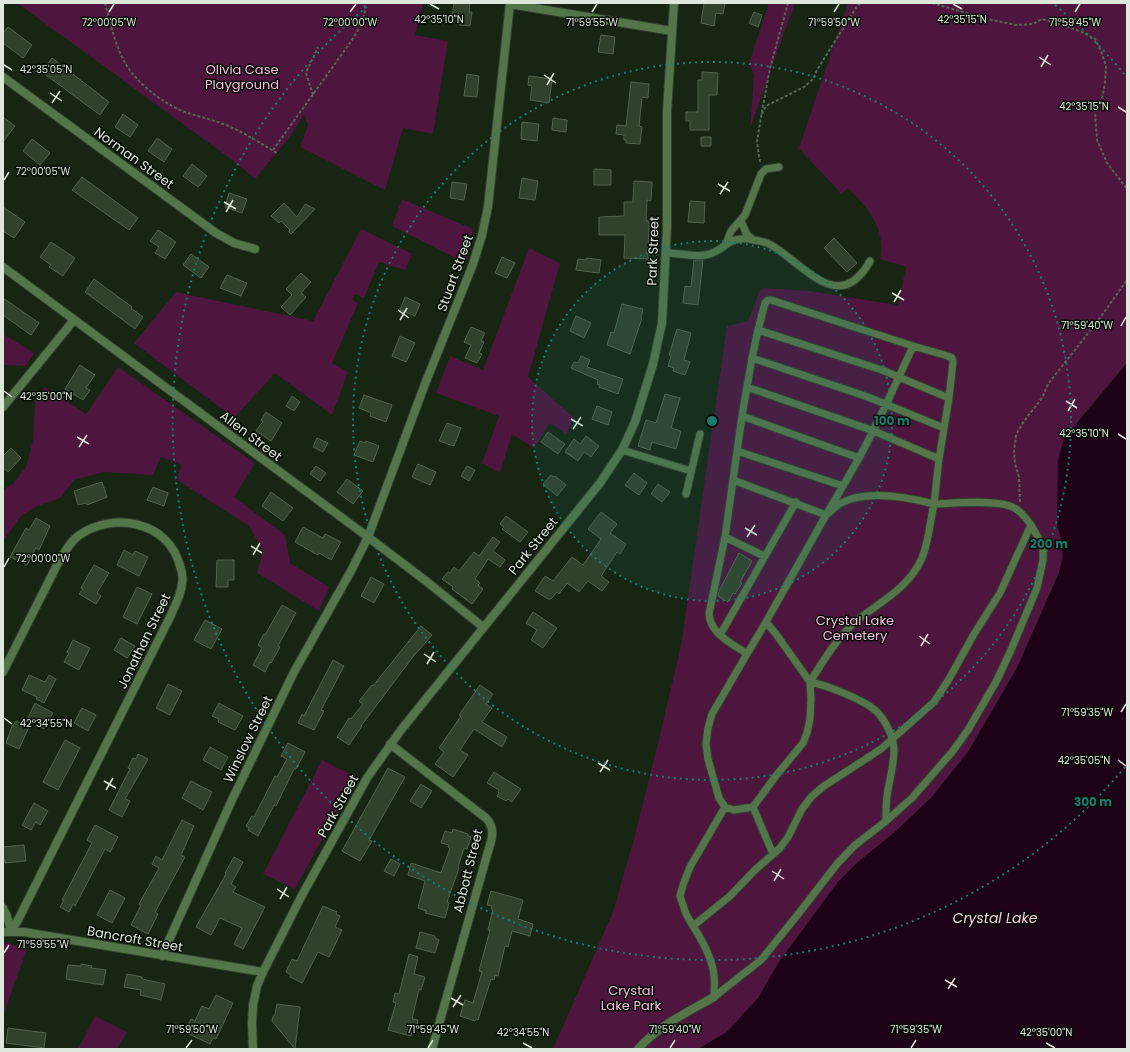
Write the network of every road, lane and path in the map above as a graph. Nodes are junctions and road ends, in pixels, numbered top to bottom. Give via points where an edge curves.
1 (105, 3) edge
2 (364, 3) edge
3 (674, 3) edge
4 (788, 3) edge
5 (861, 3) edge
6 (932, 3) edge
7 (510, 4) edge
8 (672, 31) junction
9 (318, 47) dead end
10 (3, 77) edge
11 (313, 95) junction
12 (761, 117) junction
13 (273, 150) junction
14 (277, 153) dead end
15 (779, 167) dead end
16 (761, 174) junction
17 (1127, 189) edge
18 (741, 221) junction
19 (754, 240) junction
20 (726, 244) junction
21 (256, 249) dead end
22 (666, 253) junction
23 (870, 261) dead end
24 (3, 267) edge
25 (1127, 280) edge
26 (74, 320) junction
27 (758, 330) junction
28 (913, 346) junction
29 (752, 358) junction
30 (899, 377) junction
31 (747, 387) junction
32 (949, 398) junction
33 (887, 406) junction
34 (3, 407) edge
35 (742, 416) junction
36 (944, 428) junction
37 (874, 431) junction
38 (700, 434) dead end
39 (622, 450) junction
40 (737, 451) junction
41 (859, 458) junction
42 (940, 459) junction
43 (691, 471) junction
44 (733, 480) junction
45 (843, 486) junction
46 (686, 494) dead end
47 (796, 502) junction
48 (934, 504) junction
49 (1019, 511) junction
50 (826, 515) junction
51 (1031, 525) junction
52 (725, 536) junction
53 (368, 537) junction
54 (764, 556) junction
55 (766, 622) junction
56 (483, 627) junction
57 (720, 635) junction
58 (748, 654) junction
59 (3, 672) edge
60 (810, 682) junction
61 (892, 739) junction
62 (390, 744) junction
63 (725, 807) junction
64 (753, 807) junction
65 (886, 821) junction
66 (773, 854) junction
67 (3, 908) edge
68 (693, 926) junction
69 (7, 932) edge
70 (162, 956) junction
71 (263, 972) junction
72 (714, 997) junction
73 (253, 1049) edge
74 (432, 1049) edge
75 (638, 1049) edge

1 - 13 path via 115,40 127,67 143,85 179,109 233,128
2 - 11 path via 366,8 361,24
3 - 8 street, Park Street
4 - 12 path via 770,68
5 - 12 path via 829,49 813,79 804,87 766,106
6 - 17 path via 1016,25 1033,24 1042,20 1082,32 1094,39 1106,66 1102,99 1095,113 1097,140 1107,162
7 - 8 street
7 - 53 street, Stuart Street via 489,196 482,235 473,265
8 - 22 street, Park Street via 667,111
9 - 11 path via 306,73
10 - 21 street, Norman Street via 216,233 234,243
11 - 13 path
12 - 16 path via 757,142
13 - 14 path
15 - 16 lane via 766,169
16 - 18 lane
18 - 19 lane via 747,235
18 - 20 lane via 731,231
19 - 20 lane via 737,239
19 - 23 lane via 769,244 809,274 833,285 845,285 856,279
20 - 22 lane via 717,252 705,255
22 - 39 street, Park Street via 663,314 659,337 634,422
24 - 26 street, Allen Street
25 - 49 path via 1048,384 1042,398 1016,435 1014,452 1019,477
26 - 34 street
26 - 53 street, Allen Street
27 - 28 lane via 765,303 771,300
27 - 29 lane
27 - 30 lane
28 - 30 lane
28 - 32 lane via 952,358
29 - 31 lane
29 - 33 lane via 868,397
30 - 32 lane
30 - 33 lane
31 - 35 lane
31 - 37 lane
32 - 36 lane
33 - 36 lane
33 - 37 lane
35 - 40 lane
35 - 41 lane
36 - 42 lane
37 - 41 lane
37 - 42 lane
38 - 43 lane
39 - 43 lane
39 - 56 street, Park Street via 600,483
40 - 44 lane
40 - 45 lane
41 - 45 lane
42 - 48 lane
43 - 46 lane
44 - 47 lane
44 - 52 lane
45 - 50 lane
47 - 50 lane
47 - 54 lane
48 - 49 lane via 998,504
48 - 50 lane via 896,496 858,497 840,503
48 - 60 lane via 925,547 915,569 893,595 856,622 840,638
49 - 51 lane
50 - 55 lane
51 - 61 lane via 1000,593 940,694
51 - 65 lane via 1043,550 1040,576 1028,612 997,680 972,724 952,752 912,798
52 - 54 lane
52 - 57 lane via 709,614 711,625
53 - 56 street, Allen Street
53 - 70 street, Winslow Street via 294,672 231,802
54 - 57 lane
55 - 58 lane
55 - 60 lane
56 - 62 street, Park Street
57 - 58 lane
58 - 63 lane via 712,714 708,728 708,759 719,798
59 - 69 street, Jonathan Street via 66,548 77,537 101,525 130,524 154,530 167,540 180,565 180,594 59,841 18,920
60 - 61 lane via 866,704 883,719
60 - 64 lane via 810,719 803,743
61 - 65 lane via 894,749
61 - 66 lane via 812,796 802,809 788,837
62 - 71 street, Park Street via 354,798
62 - 74 street, Abbott Street via 486,818 492,823 493,829
63 - 64 lane via 734,810
63 - 68 lane via 690,867 680,896
64 - 66 lane
65 - 72 lane via 854,846 837,864 760,960
66 - 68 lane via 730,896
67 - 69 street via 7,916
68 - 72 lane via 712,964
69 - 70 street, Bancroft Street via 24,932
70 - 71 street, Bancroft Street
71 - 73 street, Park Street via 253,1006
72 - 75 street via 667,1025

